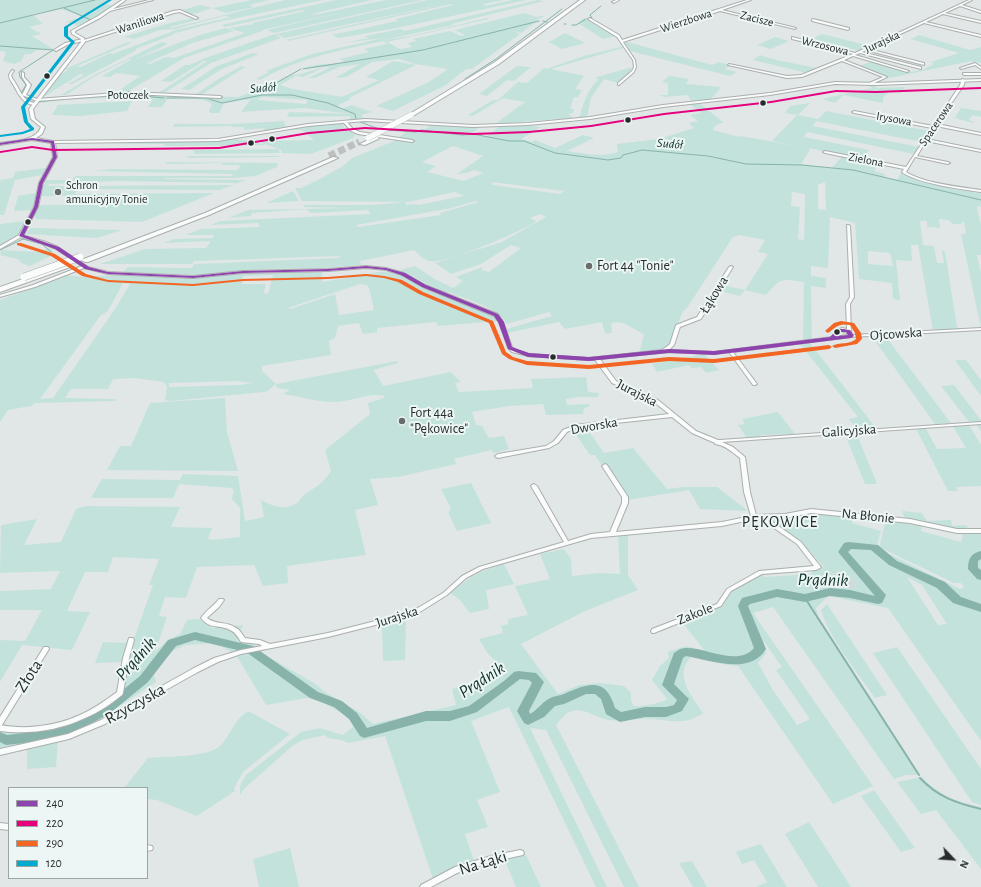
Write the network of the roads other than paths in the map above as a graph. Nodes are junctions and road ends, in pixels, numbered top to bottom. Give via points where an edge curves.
1 (124, 0) edge
2 (152, 0) edge
3 (583, 0) edge
4 (589, 0) edge
5 (618, 0) edge
6 (750, 0) edge
7 (971, 0) edge
8 (613, 2) dead end
9 (959, 5) junction
10 (110, 10) junction
11 (720, 10) junction
12 (981, 12) edge
13 (942, 13) junction
14 (197, 18) dead end
15 (589, 19) dead end
16 (813, 20) dead end
17 (924, 22) junction
18 (981, 22) edge
19 (795, 28) dead end
20 (848, 29) dead end
21 (981, 36) edge
22 (793, 38) dead end
23 (83, 40) junction
24 (623, 41) junction
25 (866, 49) junction
26 (55, 50) dead end
27 (856, 53) junction
28 (842, 60) junction
29 (923, 64) dead end
30 (729, 65) dead end
31 (920, 68) dead end
32 (961, 68) dead end
33 (981, 68) edge
34 (13, 71) dead end
35 (908, 71) dead end
36 (23, 73) dead end
37 (964, 74) dead end
38 (981, 74) edge
39 (964, 80) junction
40 (981, 80) edge
41 (619, 84) dead end
42 (869, 84) junction
43 (220, 97) dead end
44 (37, 100) junction
45 (33, 104) junction
46 (854, 112) dead end
47 (344, 122) junction
48 (935, 126) junction
49 (981, 134) edge
50 (32, 139) junction
51 (925, 140) junction
52 (412, 141) dead end
53 (53, 142) junction
54 (0, 144) edge
55 (981, 151) edge
56 (825, 152) dead end
57 (914, 156) junction
58 (948, 163) dead end
59 (906, 168) junction
60 (981, 191) edge
61 (848, 226) dead end
62 (21, 236) junction
63 (0, 248) edge
64 (83, 261) junction
65 (731, 266) dead end
66 (27, 278) junction
67 (0, 285) edge
68 (0, 290) edge
69 (0, 296) edge
70 (981, 329) edge
71 (836, 332) dead end
72 (850, 333) junction
73 (829, 339) junction
74 (834, 345) dead end
75 (663, 352) junction
76 (731, 352) junction
77 (598, 359) junction
78 (755, 384) dead end
79 (673, 415) junction
80 (981, 423) edge
81 (717, 443) junction
82 (498, 456) dead end
83 (605, 466) dead end
84 (534, 486) dead end
85 (754, 517) junction
86 (762, 517) junction
87 (981, 531) edge
88 (613, 533) junction
89 (567, 543) junction
90 (221, 600) dead end
91 (654, 631) dead end
92 (131, 640) dead end
93 (267, 646) junction
94 (46, 649) dead end
95 (0, 723) edge
96 (0, 728) edge
97 (0, 752) edge
98 (520, 852) dead end
99 (424, 887) edge

1 - 10 street
2 - 10 street
3 - 4 highway, bridge via 497,63 361,143 418,116 500,67
5 - 8 street
6 - 11 street, Wierzbowa
7 - 9 street, Jurajska
9 - 12 street
9 - 13 street, Jurajska
10 - 23 street via 74,30 73,33
11 - 19 street, Zacisze
11 - 24 street, Wierzbowa
13 - 17 street, Jurajska
13 - 18 street
14 - 23 street, Waniliowa via 180,11 174,12
15 - 24 street
16 - 20 street
17 - 21 street
17 - 25 street, Jurajska
22 - 27 street, Wrzosowa
23 - 26 street, Waniliowa
23 - 44 street
24 - 41 street via 634,60 635,67
25 - 27 street, Jurajska
25 - 29 street
27 - 28 street, Jurajska
27 - 31 street
27 - 35 street
28 - 30 street, Jurajska via 803,76 791,78
28 - 42 street via 886,77
32 - 33 street via 973,64
34 - 45 street via 10,79 19,95
36 - 44 street via 29,85 24,95
37 - 38 street
39 - 40 street
39 - 42 street
39 - 48 street, Spacerowa
42 - 47 street via 835,83 609,115 493,126 372,120
43 - 44 street, Potoczek via 130,93
44 - 45 street
45 - 50 street via 30,112 43,129
46 - 48 street, Irysowa
47 - 52 street via 359,133
47 - 53 street via 308,125 218,140
48 - 49 street, Irysowa
48 - 51 street, Spacerowa
50 - 53 street
50 - 54 street
51 - 55 street
51 - 57 street, Spacerowa
53 - 62 street via 55,157 41,183 36,207
56 - 59 street, Zielona
57 - 58 street
57 - 59 street, Spacerowa
59 - 60 street via 904,172 908,175
61 - 72 street via 852,297 848,304
62 - 63 street
62 - 64 street via 39,240
64 - 64 highway via 218,204 332,157 207,214
64 - 66 highway, bridge
64 - 69 street via 34,286
64 - 77 street via 92,271 108,274 143,273 193,277 244,272 366,267 390,270 496,316 501,322 510,348 514,351 528,355
65 - 75 street, Łąkowa via 699,318 678,326 672,345
66 - 67 highway
66 - 68 highway
70 - 72 street, Ojcowska
71 - 72 street via 842,329
72 - 73 street, Ojcowska
73 - 74 street
73 - 76 street, Ojcowska
75 - 76 street, Ojcowska
75 - 77 street, Ojcowska
76 - 78 street
77 - 79 street, Jurajska via 614,382 656,401
79 - 81 street, Jurajska via 694,432
79 - 82 street, Dworska via 577,426 564,431 556,442 548,447
80 - 81 street, Galicyjska via 759,437
81 - 85 street, Jurajska via 731,448 742,456 747,492
83 - 88 street via 625,497
84 - 89 street
85 - 86 street, Na Błonie
85 - 88 street, Jurajska via 722,524
86 - 87 street, Na Błonie via 812,511 910,521 956,531
86 - 91 street, Zakole via 799,543 818,566 761,572 728,590 718,604
88 - 89 street, Jurajska
89 - 93 street, Jurajska via 473,572 413,614 328,635
90 - 93 street via 218,607 206,614 204,618 208,623 230,627 243,640 260,642
92 - 96 street via 120,693 108,702 76,720 28,729
93 - 97 street, Rzyczyska via 216,660 103,722 69,736
94 - 95 street, Złota
98 - 99 street, Na Łąki via 455,870

